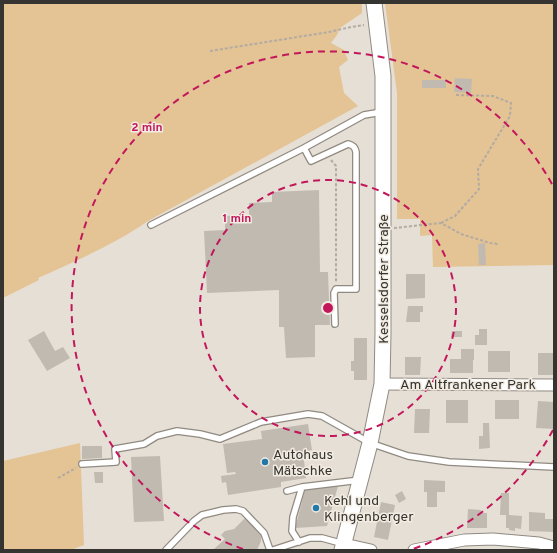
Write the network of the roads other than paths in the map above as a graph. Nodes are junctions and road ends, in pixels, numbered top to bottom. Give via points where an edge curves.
1 (374, 3) edge
2 (384, 112) junction
3 (304, 148) junction
4 (151, 225) dead end
5 (335, 324) dead end
6 (382, 384) junction
7 (554, 385) edge
8 (370, 443) junction
9 (82, 464) road end
10 (554, 467) edge
11 (360, 480) junction
12 (302, 487) junction
13 (287, 491) dead end
14 (299, 542) junction
15 (538, 546) edge
16 (343, 547) edge
17 (554, 547) edge
18 (166, 550) edge
19 (270, 550) edge
20 (273, 550) edge
21 (371, 550) edge
22 (414, 550) edge

1 - 2 main road, Kesselsdorfer Straße via 383,76
2 - 3 lane via 364,115
2 - 6 main road, Kesselsdorfer Straße
3 - 4 lane
3 - 5 lane via 311,161 348,144 352,145 356,152 356,289 336,289
6 - 7 street, Am Altfrankener Park
6 - 8 main road, Kesselsdorfer Straße
8 - 9 lane via 322,416 308,414 261,422 220,439 177,431 157,436 144,444 115,449 116,462
8 - 10 lane via 408,456 449,462
8 - 11 main road, Kesselsdorfer Straße
11 - 12 lane
11 - 16 main road, Kesselsdorfer Straße
12 - 13 lane
12 - 14 lane via 292,518 292,531
14 - 16 lane via 310,538 322,538
14 - 20 lane
15 - 17 street
15 - 22 street via 493,539 464,540
16 - 21 street
18 - 19 lane via 202,515 236,509 242,511 264,533

